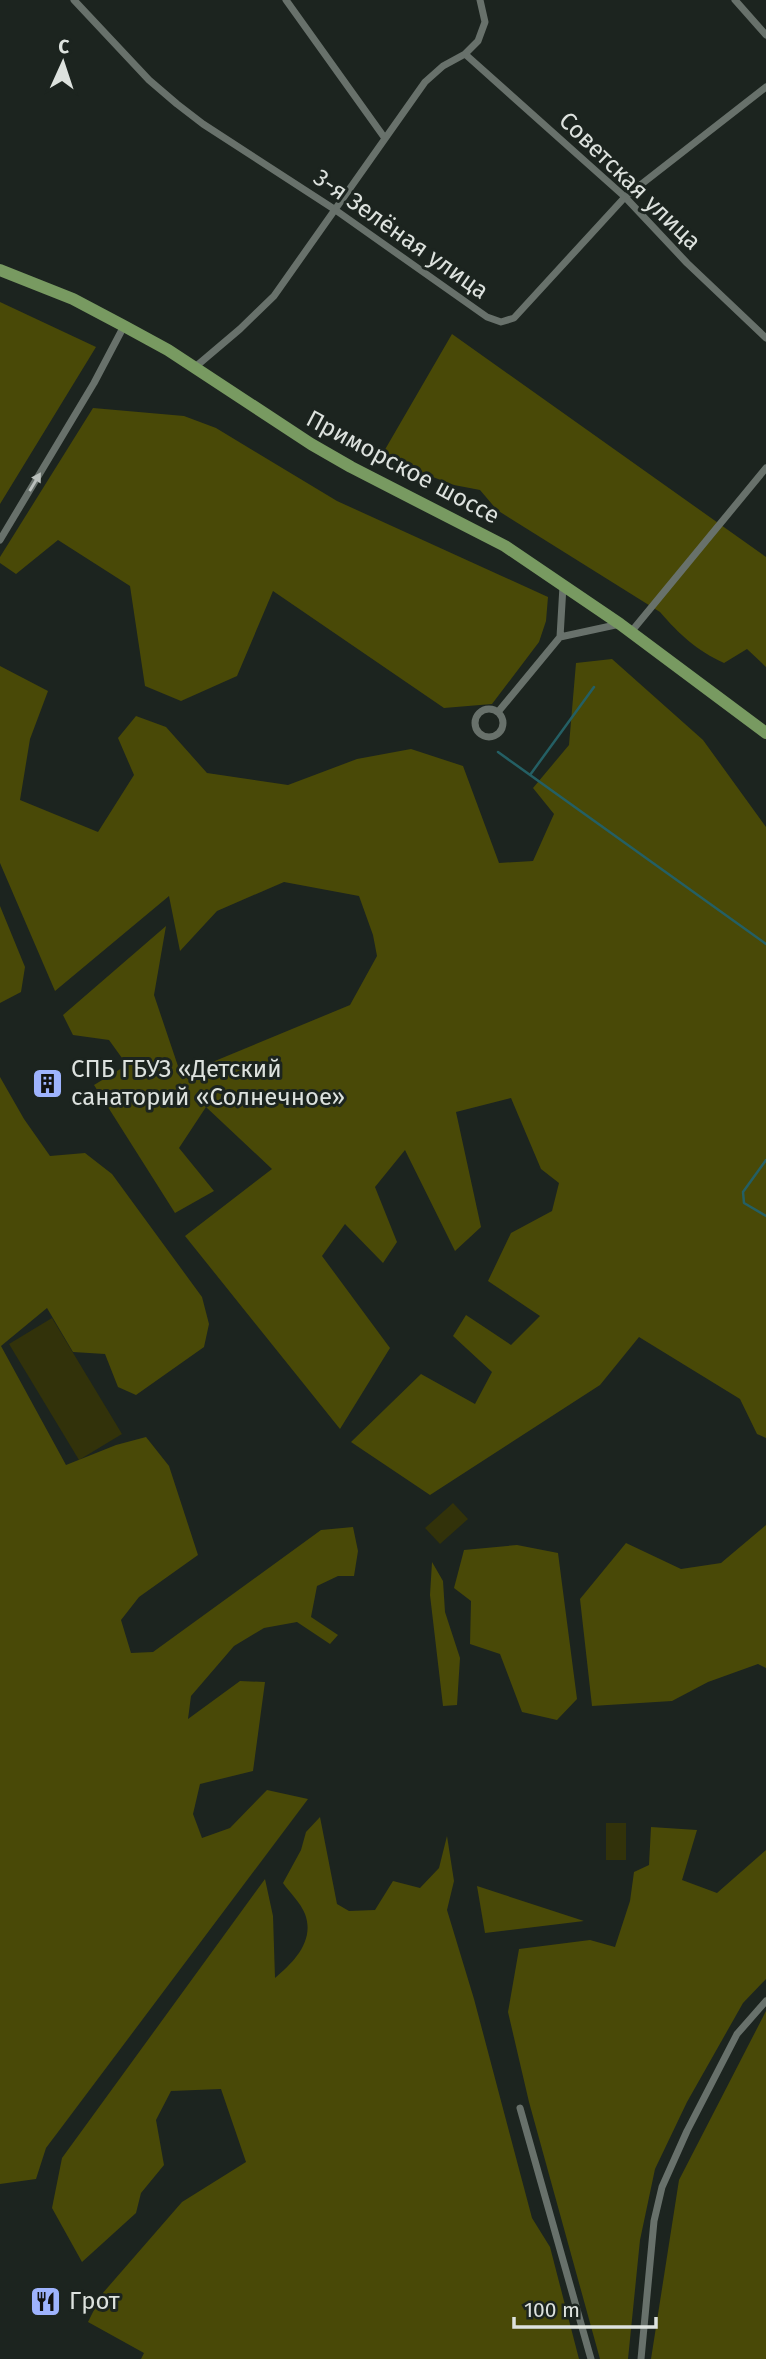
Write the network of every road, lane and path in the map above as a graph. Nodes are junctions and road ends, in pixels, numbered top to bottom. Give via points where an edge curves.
1 (74, 0) edge
2 (286, 0) edge
3 (480, 0) edge
4 (735, 0) edge
5 (766, 35) edge
6 (466, 54) junction
7 (766, 87) edge
8 (384, 137) junction
9 (625, 197) junction
10 (334, 209) junction
11 (0, 270) edge
12 (124, 326) junction
13 (766, 338) edge
14 (194, 368) junction
15 (766, 468) edge
16 (0, 540) edge
17 (563, 586) junction
18 (625, 628) junction
19 (560, 637) junction
20 (498, 712) junction
21 (766, 733) edge
22 (766, 2001) edge
23 (520, 2108) dead end
24 (591, 2359) edge
25 (641, 2359) edge

1 - 10 street, 3-я Зелёная улица via 177,104
2 - 8 street
3 - 6 street via 485,22 478,41
4 - 5 street
6 - 8 street via 425,82
6 - 9 street, Советская улица
7 - 9 street, 3-я Зелёная улица
8 - 10 street
9 - 10 street, 3-я Зелёная улица via 521,311 501,322 486,317
9 - 13 street, Советская улица
10 - 14 street via 274,296
11 - 12 main road, Приморское шоссе via 73,299
12 - 14 main road, Приморское шоссе
16 -> 12 street
14 - 17 main road, Приморское шоссе via 351,467 505,546
15 - 18 street
17 - 18 main road, Приморское шоссе
17 - 19 street
18 - 19 street
18 - 21 main road, Приморское шоссе
19 - 20 street
20 - 20 street via 479,713 475,724 481,734 492,737 499,733 503,722
22 - 25 street via 737,2034 662,2188 654,2221
23 - 24 street

